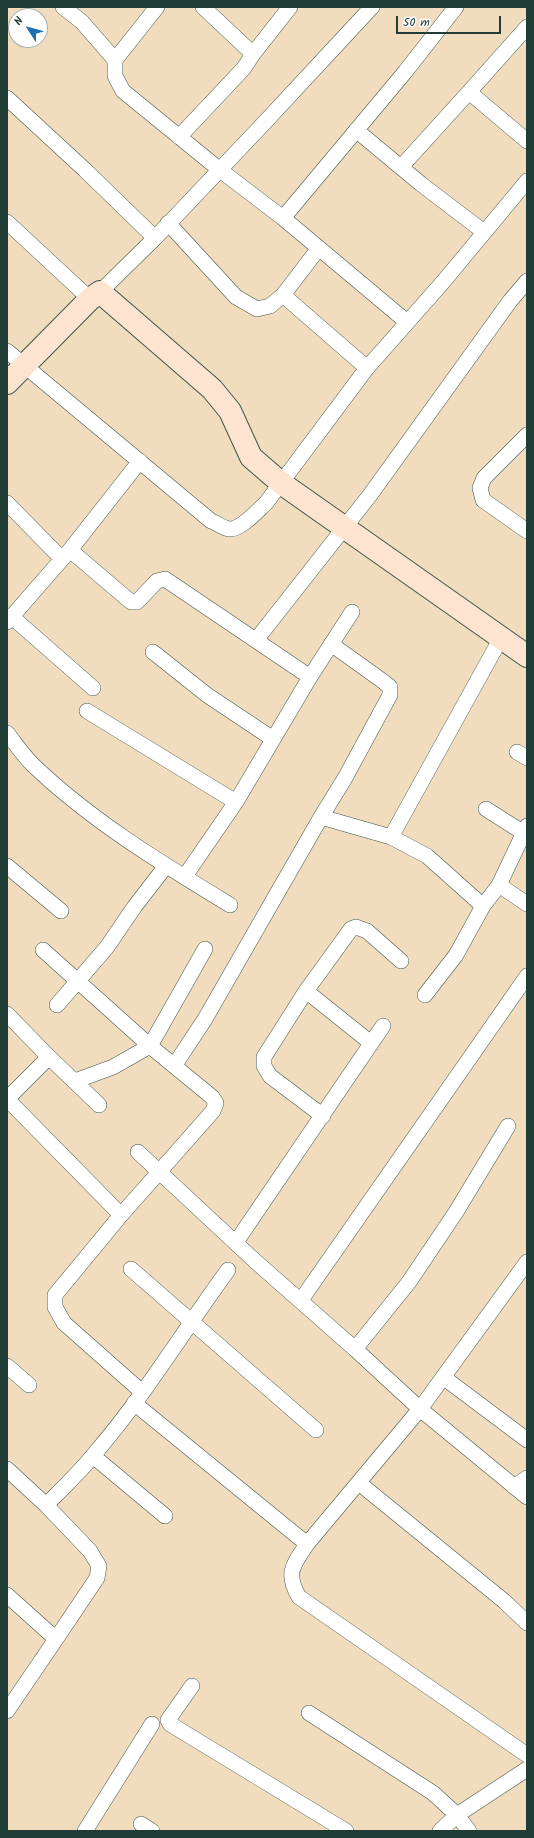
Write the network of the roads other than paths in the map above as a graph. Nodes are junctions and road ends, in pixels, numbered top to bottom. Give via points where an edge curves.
1 (63, 7) edge
2 (156, 7) edge
3 (204, 7) edge
4 (290, 7) edge
5 (372, 7) edge
6 (456, 7) edge
7 (527, 27) edge
8 (252, 54) junction
9 (115, 60) junction
10 (469, 92) junction
11 (7, 98) edge
12 (356, 130) junction
13 (525, 136) edge
14 (179, 138) junction
15 (401, 167) junction
16 (220, 170) junction
17 (527, 181) edge
18 (283, 218) junction
19 (7, 222) edge
20 (168, 223) junction
21 (484, 232) junction
22 (155, 238) junction
23 (319, 248) junction
24 (527, 281) edge
25 (283, 295) junction
26 (95, 296) junction
27 (407, 322) junction
28 (7, 352) edge
29 (24, 366) junction
30 (367, 368) junction
31 (7, 383) edge
32 (527, 434) edge
33 (140, 462) junction
34 (281, 483) junction
35 (7, 503) edge
36 (344, 528) junction
37 (527, 531) edge
38 (66, 554) junction
39 (352, 612) dead end
40 (9, 620) edge
41 (501, 638) junction
42 (256, 640) junction
43 (331, 644) junction
44 (153, 652) dead end
45 (527, 656) edge
46 (310, 677) junction
47 (93, 688) dead end
48 (88, 711) dead end
49 (7, 733) edge
50 (273, 738) junction
51 (236, 802) junction
52 (486, 809) dead end
53 (321, 817) junction
54 (526, 831) edge
55 (391, 837) junction
56 (7, 866) edge
57 (166, 866) junction
58 (185, 876) junction
59 (499, 885) junction
60 (527, 904) edge
61 (230, 905) dead end
62 (484, 906) junction
63 (61, 911) dead end
64 (206, 949) dead end
65 (43, 950) dead end
66 (401, 961) dead end
67 (527, 976) edge
68 (79, 981) junction
69 (306, 991) junction
70 (425, 995) dead end
71 (57, 1006) dead end
72 (7, 1014) edge
73 (383, 1026) dead end
74 (371, 1043) junction
75 (150, 1046) junction
76 (49, 1057) junction
77 (174, 1066) junction
78 (75, 1081) junction
79 (7, 1099) edge
80 (99, 1105) dead end
81 (323, 1116) junction
82 (508, 1126) dead end
83 (138, 1152) dead end
84 (159, 1171) junction
85 (122, 1215) junction
86 (236, 1242) junction
87 (527, 1262) edge
88 (131, 1269) dead end
89 (228, 1270) dead end
90 (301, 1300) junction
91 (191, 1321) junction
92 (355, 1349) junction
93 (7, 1366) edge
94 (443, 1377) junction
95 (29, 1385) dead end
96 (138, 1398) junction
97 (420, 1409) junction
98 (316, 1430) dead end
99 (527, 1440) edge
100 (93, 1456) junction
101 (7, 1469) edge
102 (527, 1478) edge
103 (359, 1483) junction
104 (514, 1488) junction
105 (527, 1497) edge
106 (46, 1505) junction
107 (165, 1516) dead end
108 (308, 1544) junction
109 (7, 1595) edge
110 (527, 1623) edge
111 (56, 1639) junction
112 (192, 1686) dead end
113 (7, 1711) edge
114 (308, 1712) dead end
115 (152, 1724) dead end
116 (527, 1755) edge
117 (527, 1769) edge
118 (457, 1816) junction
119 (85, 1831) edge
120 (346, 1831) edge
121 (440, 1831) edge
122 (469, 1831) edge

1 - 9 street via 82,22
2 - 9 street
3 - 8 street
4 - 8 street
5 - 16 street
6 - 12 street
7 - 10 street
8 - 14 street via 244,68
9 - 14 street via 115,76 123,91
10 - 13 street
10 - 15 street
11 - 22 street
12 - 15 street
12 - 18 street
14 - 16 street
15 - 21 street
16 - 18 street
16 - 20 street
17 - 21 street
18 - 23 street
19 - 26 street
20 - 22 street
20 - 25 street via 236,297 257,309 270,306
21 - 27 street
22 - 26 street
23 - 25 street
23 - 27 street
24 - 36 street
25 - 30 street
26 - 29 street
26 - 34 street via 212,389 230,411 251,457
27 - 30 street
28 - 29 street
29 - 31 street
29 - 33 street
30 - 34 street
32 - 37 street via 484,478 480,488 483,500
33 - 34 street via 211,521 230,529 248,521
33 - 38 street
34 - 36 street
35 - 38 street
36 - 41 street
36 - 42 street
38 - 40 street
38 - 42 street via 131,602 137,602 157,581 165,580
39 - 43 street
40 - 47 street
41 - 45 street
41 - 55 street
42 - 46 street
43 - 46 street
43 - 53 street via 390,687 390,695
44 - 50 street via 207,695
46 - 50 street
48 - 51 street
49 - 57 street via 31,763 81,807
50 - 51 street
51 - 58 street
52 - 54 street
53 - 55 street
53 - 77 street via 205,1019
54 - 59 street
55 - 62 street via 427,856
56 - 63 street
57 - 58 street
57 - 68 street
58 - 61 street
59 - 60 street
59 - 62 street
62 - 70 street via 456,955
64 - 75 street
65 - 68 street
66 - 69 street via 367,931 356,926 345,936
67 - 90 street
68 - 71 street
68 - 75 street
69 - 74 street
69 - 81 street via 263,1062 270,1076
72 - 76 street
73 - 74 street
74 - 81 street
75 - 77 street
75 - 78 street via 114,1067
76 - 78 street
76 - 79 street
77 - 84 street via 216,1103 213,1111
78 - 80 street
79 - 85 street
81 - 86 street
82 - 92 street via 456,1212 409,1282
83 - 84 street
84 - 85 street
84 - 86 street
85 - 96 street via 55,1295 54,1307 64,1323
86 - 90 street
87 - 94 street
88 - 91 street
89 - 91 street
90 - 92 street
91 - 96 street
91 - 98 street
92 - 97 street
93 - 95 street
94 - 97 street
94 - 99 street
96 - 100 street
96 - 108 street
97 - 103 street
97 - 104 street
100 - 106 street
100 - 107 street
101 - 106 street
102 - 104 street
103 - 108 street
103 - 110 street via 504,1600
104 - 105 street
106 - 111 street via 90,1551 99,1566 97,1578
108 - 116 street via 293,1565 291,1576 292,1586 299,1597
109 - 111 street
111 - 113 street
112 - 120 street via 168,1720 170,1724
114 - 118 street via 433,1793
115 - 119 street
117 - 118 street
118 - 121 street
118 - 122 street

